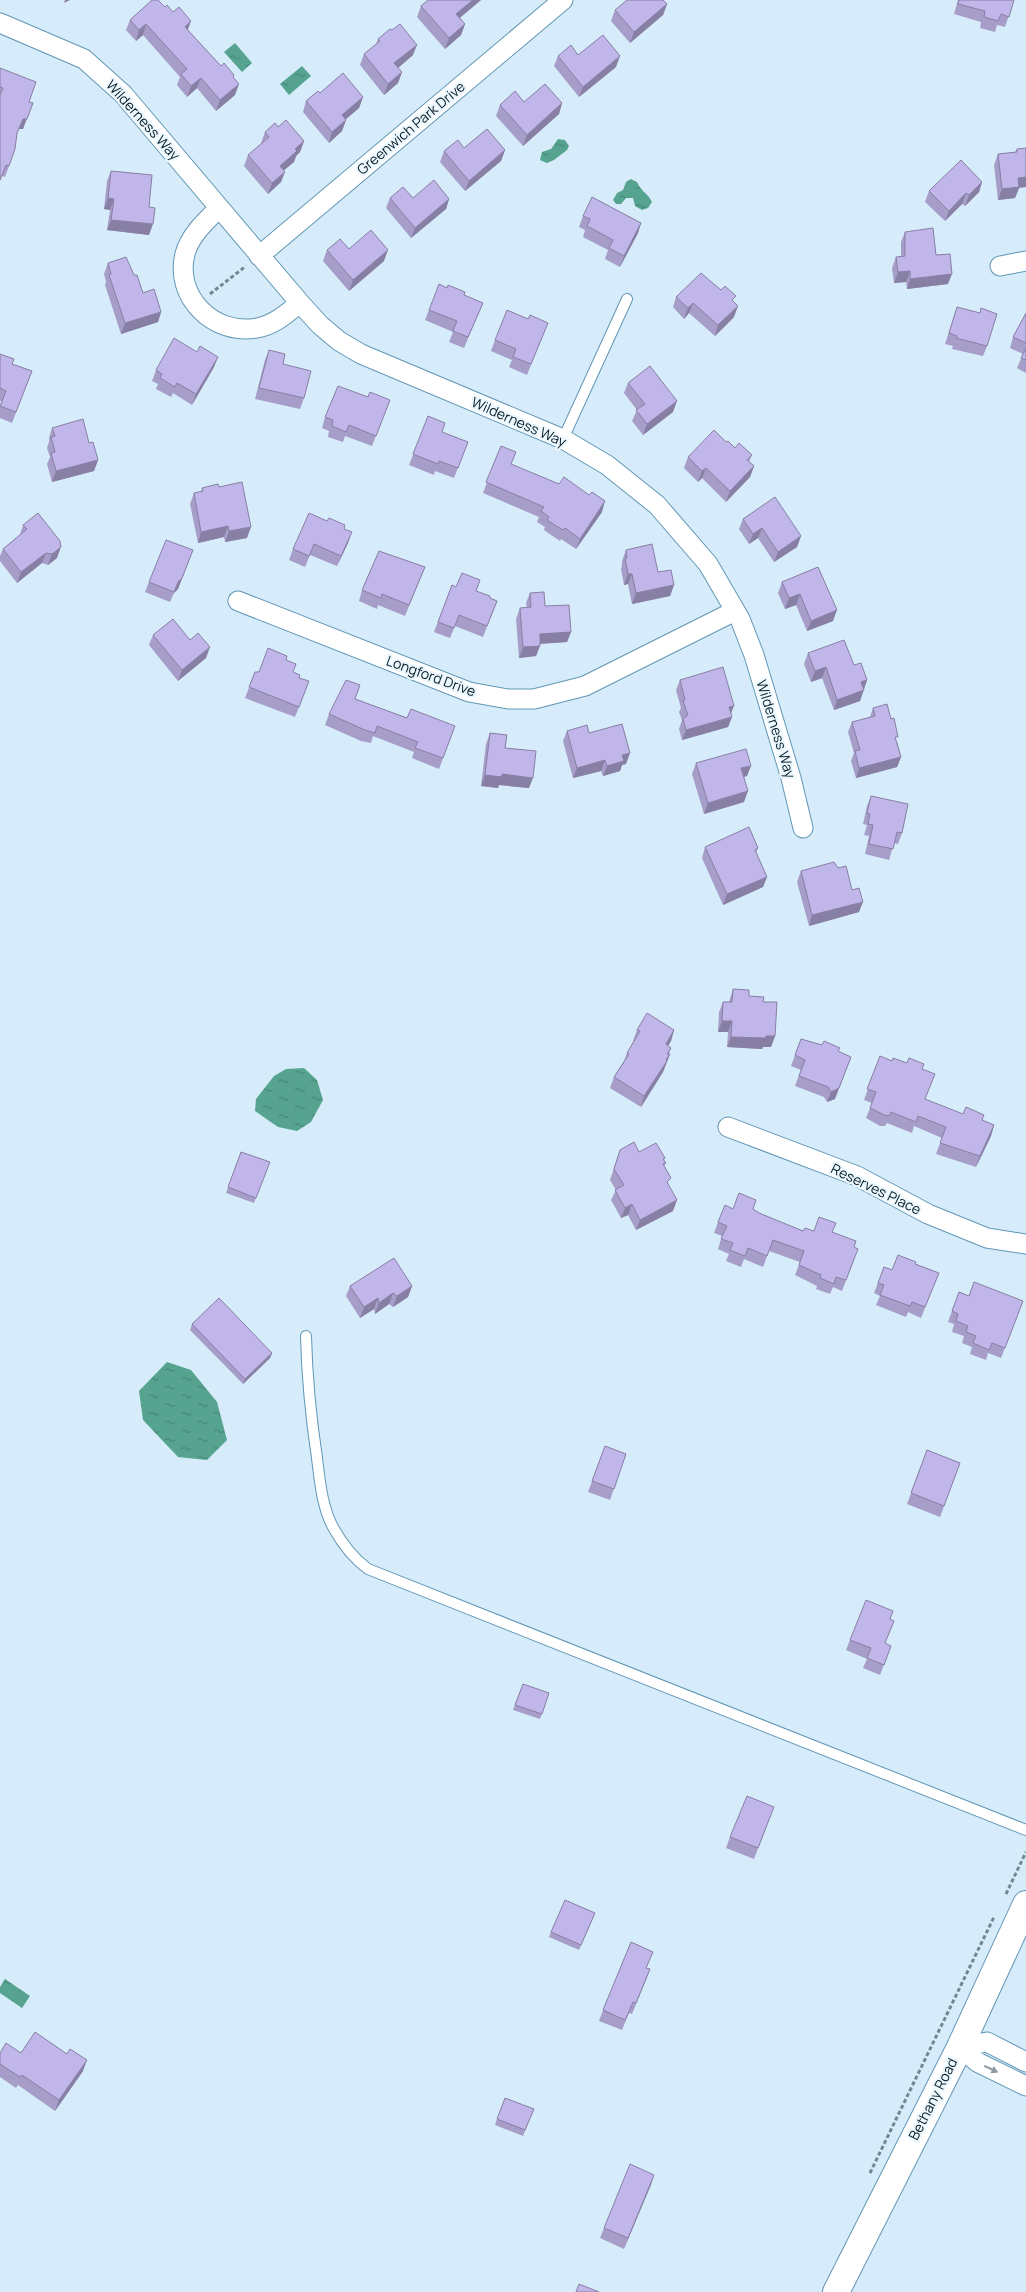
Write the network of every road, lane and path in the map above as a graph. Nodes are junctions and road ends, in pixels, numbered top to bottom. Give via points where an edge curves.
1 (563, 0) edge
2 (0, 23) edge
3 (219, 208) junction
4 (259, 256) junction
5 (1026, 261) edge
6 (1000, 266) dead end
7 (627, 299) dead end
8 (300, 304) junction
9 (196, 305) junction
10 (563, 439) junction
11 (238, 601) dead end
12 (735, 611) junction
13 (804, 828) dead end
14 (728, 1127) dead end
15 (1026, 1244) edge
16 (306, 1336) dead end
17 (1026, 1830) edge
18 (1026, 1852) edge
19 (1015, 1901) edge
20 (995, 1916) dead end
21 (960, 2047) junction
22 (1026, 2062) edge
23 (1026, 2086) edge
24 (868, 2178) dead end
25 (836, 2292) edge

1 - 4 street, Greenwich Park Drive
2 - 3 street, Wilderness Way via 84,60 123,94
3 - 4 street, Wilderness Way
3 - 9 street via 200,227 185,253 184,280
4 - 8 street, Wilderness Way
4 - 9 path
5 - 6 street
7 - 10 lane
8 - 9 street via 270,325 243,330 216,323
8 - 10 street, Wilderness Way via 326,330 361,354
10 - 12 street, Wilderness Way via 607,465 657,505 708,564
11 - 12 street, Longford Drive via 469,692 508,699 534,699 585,686
12 - 13 street, Wilderness Way via 754,655
14 - 15 street, Reserves Place via 857,1176 928,1214 987,1238
16 - 17 lane via 313,1433 327,1512 344,1546 368,1569
18 - 19 path
19 - 21 main road, Bethany Road
20 - 24 path
21 - 22 street via 987,2042
21 -> 23 street via 977,2062
21 - 25 main road, Bethany Road

